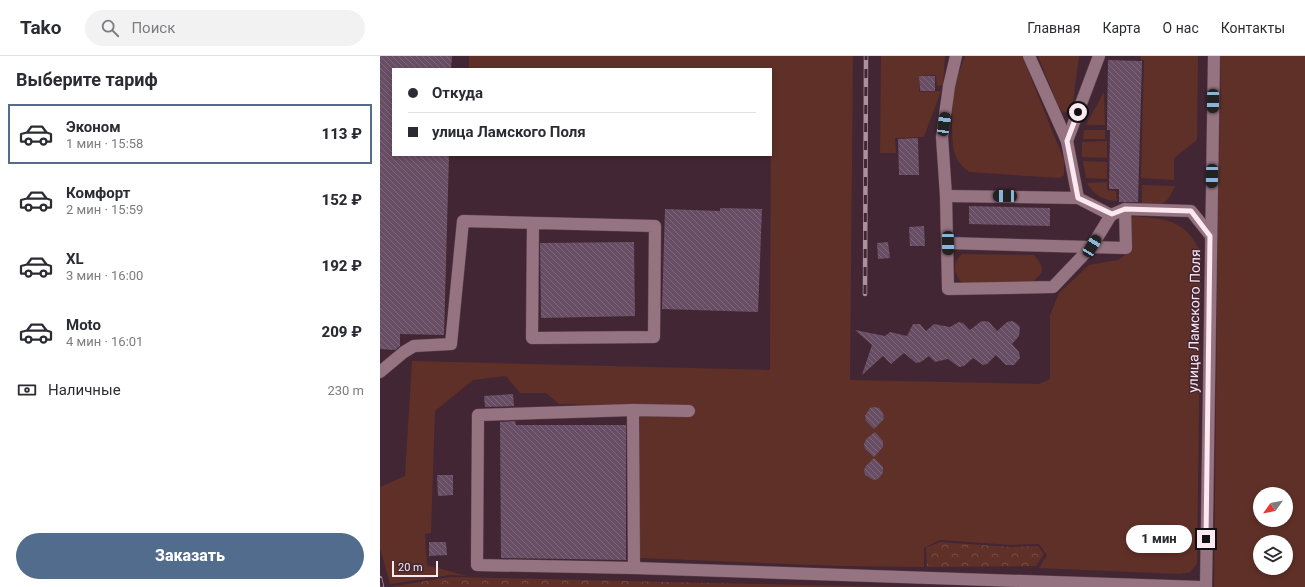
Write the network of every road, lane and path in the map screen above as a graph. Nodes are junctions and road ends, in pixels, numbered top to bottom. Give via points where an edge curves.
1 (956, 56) edge
2 (1029, 56) edge
3 (1099, 56) edge
4 (1214, 56) edge
5 (1067, 141) junction
6 (946, 196) junction
7 (1078, 198) junction
8 (1125, 209) junction
9 (1112, 214) junction
10 (533, 223) junction
11 (1210, 236) junction
12 (948, 243) junction
13 (1092, 246) junction
14 (380, 372) edge
15 (633, 410) junction
16 (689, 411) dead end
17 (634, 568) junction
18 (1200, 587) edge
19 (1206, 587) edge

1 - 6 street via 942,137
2 - 5 street
3 - 5 street
4 - 11 street, улица Ламского Поля
5 - 7 street
6 - 7 street
6 - 12 street
7 - 9 street
8 - 9 street
8 - 11 street via 1191,211
8 - 13 street via 1126,248
9 - 13 street
10 - 10 street via 655,226 654,338 532,338
10 - 14 street via 462,221 451,344 414,346
11 - 19 street, улица Ламского Поля
12 - 13 street
12 - 13 street via 948,289 1053,288
15 - 16 street
15 - 17 street
15 - 17 street via 478,415 477,565
17 - 18 street

